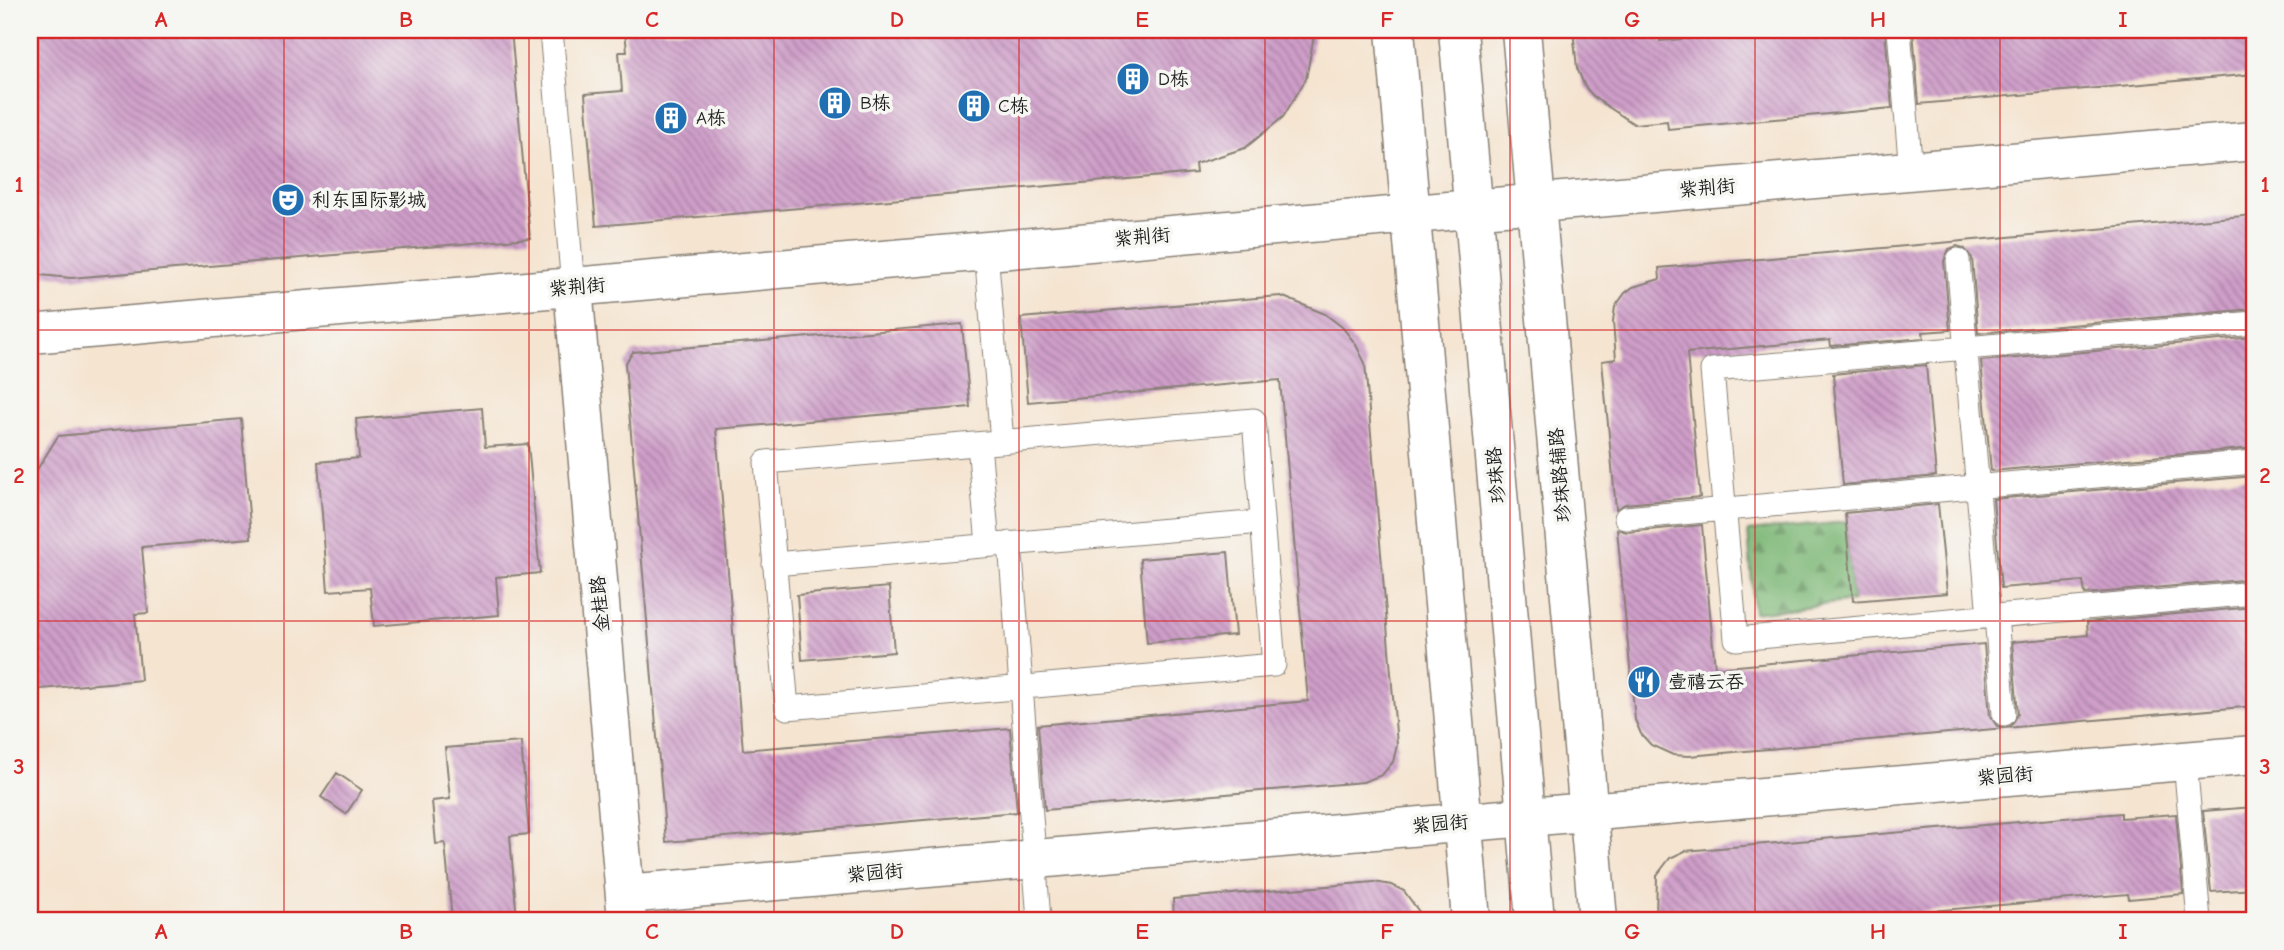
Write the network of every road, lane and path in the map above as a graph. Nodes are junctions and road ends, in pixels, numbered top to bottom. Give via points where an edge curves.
1 (551, 30) edge
2 (1395, 30) edge
3 (1458, 30) edge
4 (1521, 30) edge
5 (1899, 30) edge
6 (2254, 141) edge
7 (1911, 170) junction
8 (1536, 203) junction
9 (1473, 208) junction
10 (1411, 214) junction
11 (986, 251) junction
12 (1958, 260) dead end
13 (573, 287) junction
14 (2254, 323) edge
15 (30, 334) edge
16 (1966, 348) junction
17 (1002, 442) junction
18 (979, 444) junction
19 (2254, 462) edge
20 (1978, 486) junction
21 (1725, 509) junction
22 (1626, 518) dead end
23 (1262, 522) junction
24 (999, 544) junction
25 (774, 564) junction
26 (2254, 593) edge
27 (1992, 617) junction
28 (1022, 688) junction
29 (2004, 714) dead end
30 (2254, 755) edge
31 (2185, 761) junction
32 (1589, 812) junction
33 (1526, 817) junction
34 (1463, 822) junction
35 (1034, 859) junction
36 (626, 907) edge
37 (1039, 920) edge
38 (1471, 920) edge
39 (1535, 920) edge
40 (1598, 920) edge
41 (2199, 920) edge

1 - 13 lane
2 - 10 street
3 - 9 street, 珍珠路
4 - 8 street, 珍珠路辅路
5 - 7 lane
6 - 7 street, 紫荆街
7 - 8 street, 紫荆街
8 - 9 street, 紫荆街
8 - 32 street, 珍珠路辅路
9 - 10 street, 紫荆街
9 - 33 street, 珍珠路
10 - 11 street, 紫荆街
10 - 34 street
11 - 13 street, 紫荆街
11 - 17 lane
12 - 16 lane
13 - 15 street, 紫荆街
13 - 36 street, 金桂路
14 - 16 lane
16 - 20 lane
16 - 21 lane via 1712,370
17 - 18 lane
17 - 23 lane via 1254,420
18 - 24 lane
18 - 25 lane via 766,462
19 - 20 lane
20 - 21 lane
20 - 27 lane
21 - 22 lane
21 - 27 lane via 1736,639
23 - 24 lane
23 - 28 lane via 1275,666
24 - 25 lane
24 - 28 lane
25 - 28 lane via 787,708
26 - 27 lane
27 - 29 lane
28 - 35 lane
30 - 31 street, 紫园街
31 - 32 street, 紫园街
31 - 41 lane
32 - 33 street, 紫园街
32 - 40 street, 珍珠路辅路
33 - 34 street, 紫园街
33 - 39 street, 珍珠路
34 - 35 street, 紫园街
34 - 38 street
35 - 36 street, 紫园街
35 - 37 lane

